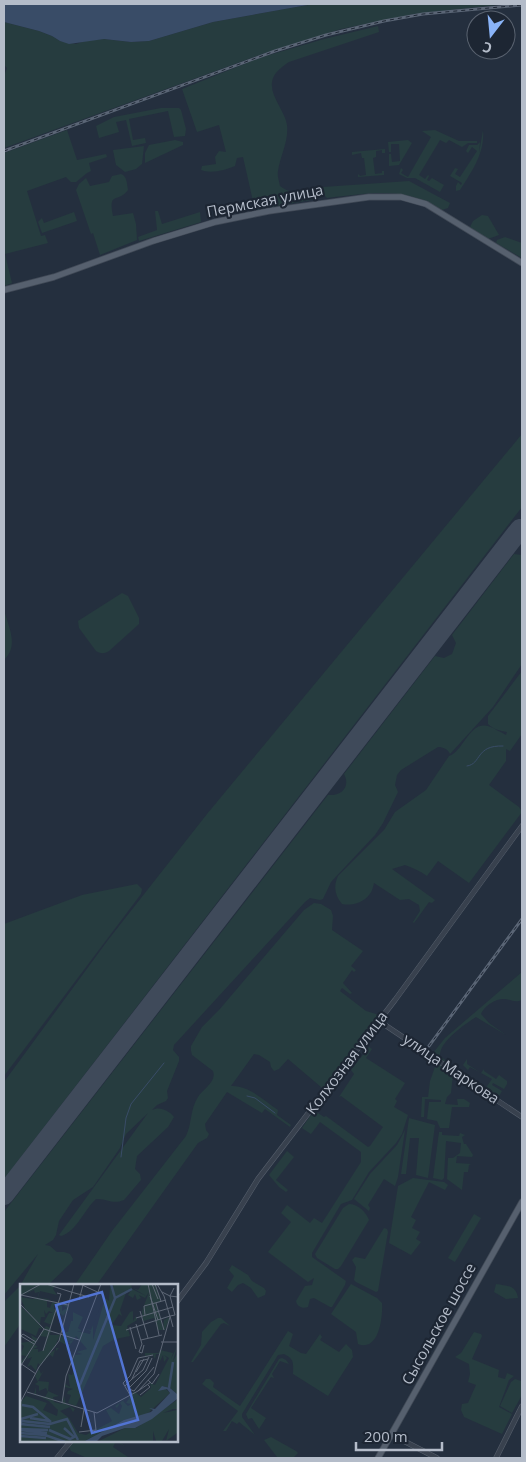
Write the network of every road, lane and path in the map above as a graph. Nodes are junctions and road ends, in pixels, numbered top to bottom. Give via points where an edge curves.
1 (522, 264) edge
2 (4, 290) edge
3 (522, 826) edge
4 (379, 1021) junction
5 (522, 1117) edge
6 (522, 1202) edge
7 (178, 1300) edge
8 (522, 1406) edge
9 (392, 1435) junction
10 (70, 1442) edge
11 (57, 1458) edge
12 (378, 1458) edge
13 (437, 1458) edge
14 (496, 1458) edge

1 - 2 main road, Пермская улица via 426,204 401,197 369,197 215,222 54,277
3 - 4 street, Колхозная улица
4 - 5 street, улица Маркова
4 - 7 street, Колхозная улица via 258,1179 206,1263
6 - 9 main road, Сысольское шоссе
8 - 14 street
9 - 12 main road, Сысольское шоссе
9 - 13 street
10 - 11 street

